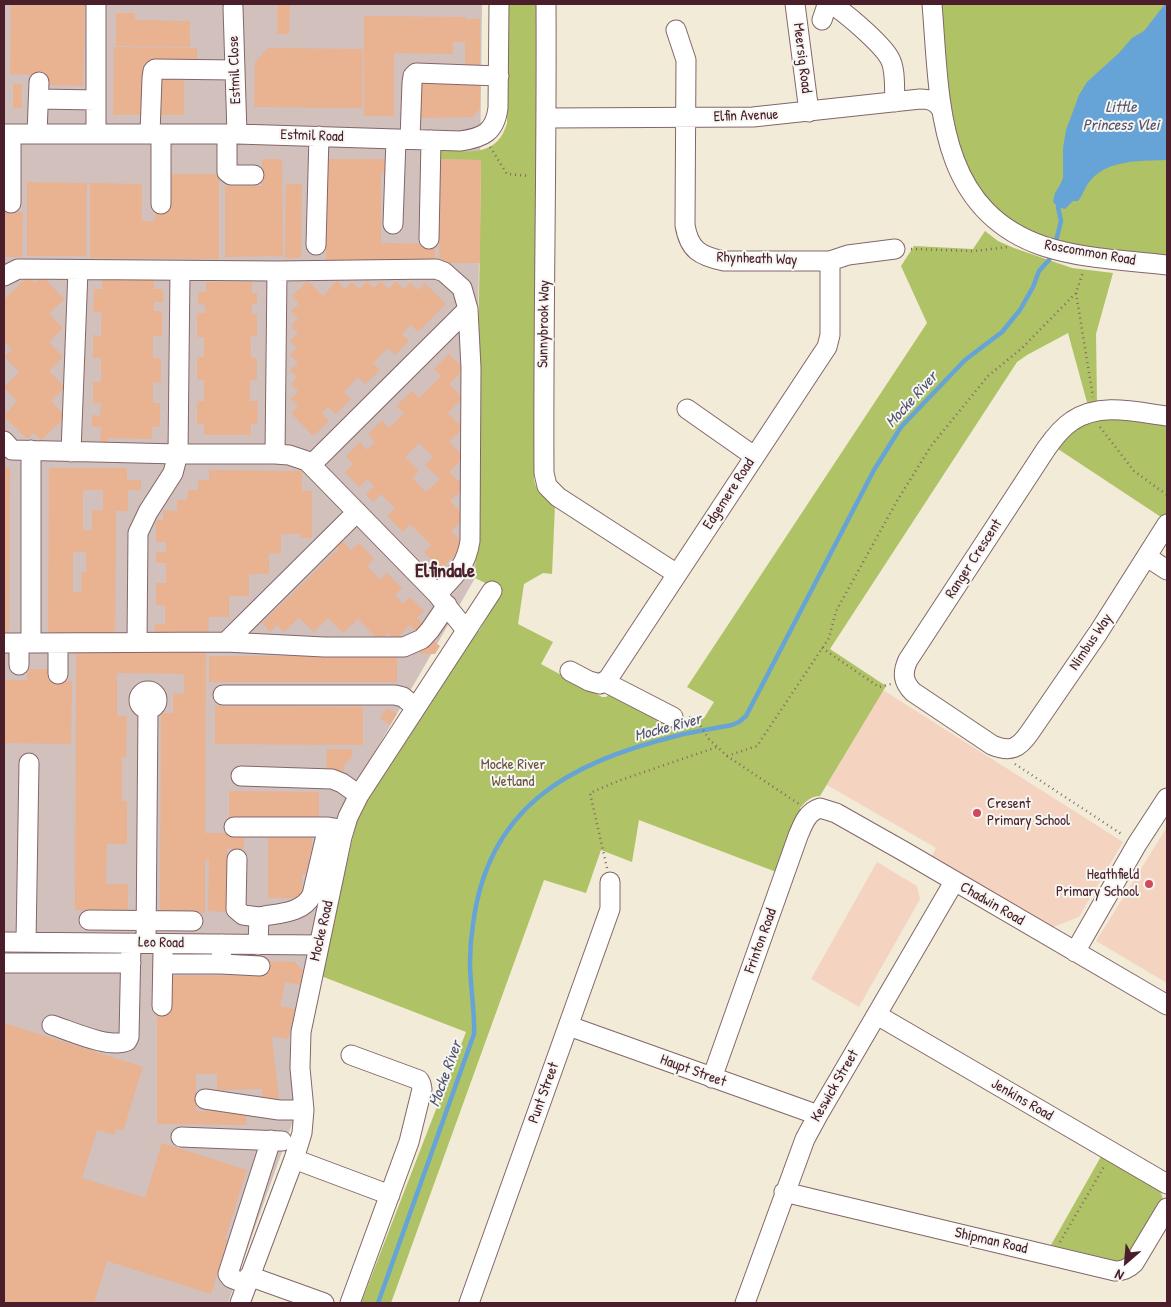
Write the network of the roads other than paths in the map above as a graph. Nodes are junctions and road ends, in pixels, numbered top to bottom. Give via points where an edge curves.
1 (96, 4) edge
2 (499, 4) edge
3 (546, 4) edge
4 (796, 4) edge
5 (932, 4) edge
6 (233, 7) dead end
7 (822, 20) dead end
8 (676, 30) dead end
9 (235, 70) junction
10 (498, 76) junction
11 (96, 100) junction
12 (896, 102) junction
13 (941, 109) junction
14 (809, 112) junction
15 (686, 117) junction
16 (546, 118) junction
17 (7, 134) edge
18 (37, 134) junction
19 (96, 134) junction
20 (156, 134) junction
21 (232, 134) junction
22 (319, 136) junction
23 (403, 139) junction
24 (431, 140) junction
25 (254, 175) dead end
26 (10, 202) dead end
27 (161, 204) dead end
28 (393, 224) dead end
29 (429, 239) dead end
30 (316, 245) dead end
31 (895, 249) road end
32 (830, 261) junction
33 (1167, 265) edge
34 (78, 270) junction
35 (180, 271) junction
36 (278, 271) junction
37 (4, 276) edge
38 (468, 309) junction
39 (688, 410) dead end
40 (1167, 416) edge
41 (4, 441) edge
42 (31, 450) junction
43 (71, 452) junction
44 (178, 454) junction
45 (275, 454) junction
46 (754, 456) junction
47 (311, 465) junction
48 (357, 512) junction
49 (1167, 524) edge
50 (1147, 557) junction
51 (1167, 570) edge
52 (677, 574) junction
53 (492, 590) dead end
54 (442, 600) junction
55 (466, 630) junction
56 (137, 642) junction
57 (226, 642) junction
58 (18, 643) edge
59 (58, 643) junction
60 (19, 665) dead end
61 (570, 671) dead end
62 (58, 674) dead end
63 (605, 682) junction
64 (223, 694) dead end
65 (415, 707) junction
66 (148, 709) dead end
67 (673, 717) dead end
68 (1006, 749) joint
69 (29, 763) dead end
70 (241, 776) dead end
71 (359, 795) junction
72 (1167, 798) edge
73 (813, 811) joint
74 (234, 828) dead end
75 (336, 828) junction
76 (237, 860) dead end
77 (610, 882) road end
78 (954, 882) junction
79 (259, 917) junction
80 (88, 920) dead end
81 (193, 921) dead end
82 (146, 922) junction
83 (4, 942) edge
84 (26, 942) junction
85 (147, 943) junction
86 (222, 944) junction
87 (258, 945) junction
88 (318, 946) junction
89 (1075, 952) junction
90 (4, 963) edge
91 (132, 963) junction
92 (163, 964) junction
93 (222, 964) junction
94 (260, 966) dead end
95 (162, 1006) dead end
96 (1167, 1006) edge
97 (877, 1015) junction
98 (52, 1025) dead end
99 (570, 1026) junction
100 (351, 1055) dead end
101 (712, 1078) junction
102 (204, 1099) dead end
103 (304, 1110) junction
104 (818, 1115) junction
105 (181, 1138) dead end
106 (270, 1140) junction
107 (297, 1150) junction
108 (1167, 1184) edge
109 (784, 1192) junction
110 (390, 1194) junction
111 (1167, 1208) edge
112 (248, 1280) junction
113 (240, 1303) edge
114 (324, 1303) edge
115 (350, 1303) edge
116 (469, 1303) edge
117 (745, 1303) edge

1 - 11 street
2 - 10 street
3 - 16 street, Sunnybrook Way
4 - 14 street, Meersig Road
5 - 13 street, Roscommon Road
6 - 9 street, Estmil Close
7 - 12 street via 826,8 836,7 886,54 891,63
8 - 15 street, Rhynheath Way via 686,60
9 - 20 street via 155,69 152,78
9 - 21 street, Estmil Close
10 - 23 street via 416,73
10 - 24 street, Estmil Road via 496,119 490,129 474,139
11 - 18 street via 39,91
11 - 19 street
12 - 13 street, Elfin Avenue via 927,99
12 - 14 street, Elfin Avenue
13 - 33 street, Roscommon Road via 956,166 971,193 992,218 1006,228 1043,246 1063,251
14 - 15 street, Elfin Avenue via 753,117
15 - 16 street, Elfin Avenue
15 - 32 street, Rhynheath Way via 685,225 694,248 707,257 724,261
16 - 52 street, Sunnybrook Way via 544,473 547,486 558,497
17 - 18 street, Estmil Road
17 - 26 street
18 - 19 street, Estmil Road
19 - 20 street, Estmil Road
20 - 21 street, Estmil Road
20 - 27 street
21 - 22 street, Estmil Road
21 - 25 street, Estmil Close via 227,172 231,175
22 - 23 street, Estmil Road
22 - 30 street
23 - 24 street, Estmil Road
23 - 28 street
24 - 29 street
31 - 32 street, Rhynheath Way via 848,255
32 - 46 street, Edgemere Road via 830,335 827,347
34 - 35 street
34 - 37 street via 18,269
34 - 43 street
35 - 36 street
35 - 44 street
36 - 38 street via 436,269 462,288
36 - 45 street
38 - 47 street
38 - 54 street via 470,541 466,559
39 - 46 street
40 - 68 street, Ranger Crescent via 1120,410 1092,412 1070,422 1058,433 904,667 904,681 913,692 992,745
41 - 42 street via 12,450
42 - 43 street
42 - 58 street
43 - 44 street
44 - 45 street
44 - 56 street via 173,474 138,533
45 - 47 street via 299,457
46 - 52 street, Edgemere Road
47 - 48 street
48 - 54 street
48 - 57 street
49 - 50 street, Nimbus Way
50 - 51 street
50 - 68 street, Nimbus Way via 1030,732 1018,746
52 - 63 street, Edgemere Road
53 - 55 street, Mocke Road
54 - 55 street
54 - 57 street via 430,630 422,639 404,647
55 - 65 street, Mocke Road
56 - 57 street
56 - 59 street
58 - 59 street
58 - 60 street
59 - 62 street
61 - 63 street via 589,681
63 - 67 street
64 - 65 street via 394,695 403,697
65 - 71 street, Mocke Road
66 - 82 street
69 - 84 street
70 - 71 street via 332,779
71 - 75 street, Mocke Road
72 - 89 street
73 - 78 street, Chadwin Road via 820,808 836,813
73 - 101 street, Frinton Road via 798,836
74 - 75 street
75 - 79 street via 308,902 290,911
75 - 88 street, Mocke Road via 332,891
76 - 79 street via 236,909 243,915
77 - 99 street, Punt Street via 610,909
78 - 89 street, Chadwin Road
78 - 97 street, Keswick Street
79 - 87 street
80 - 82 street
81 - 82 street
82 - 85 street
83 - 84 street, Leo Road
84 - 85 street, Leo Road
85 - 86 street, Leo Road
85 - 91 street
85 - 92 street
86 - 87 street, Leo Road
86 - 93 street
87 - 88 street, Leo Road
88 - 103 street, Mocke Road via 301,1032
89 - 96 street, Chadwin Road
90 - 91 street
91 - 98 street via 127,1042 104,1042
92 - 93 street
92 - 95 street
93 - 94 street
97 - 104 street, Keswick Street
97 - 108 street, Jenkins Road
99 - 101 street, Haupt Street
99 - 116 street, Punt Street
100 - 110 street via 419,1080 421,1084 409,1142
101 - 104 street, Haupt Street
102 - 103 street via 279,1110
103 - 107 street, Mocke Road
104 - 109 street, Keswick Street
105 - 106 street
106 - 107 street
106 - 112 street via 228,1274 231,1278
107 - 110 street
107 - 112 street, Mocke Road
109 - 111 street, Shipman Road via 1115,1271 1122,1271 1134,1263
109 - 117 street, Keswick Street
110 - 115 street
112 - 113 street, Mocke Road
112 - 114 street

